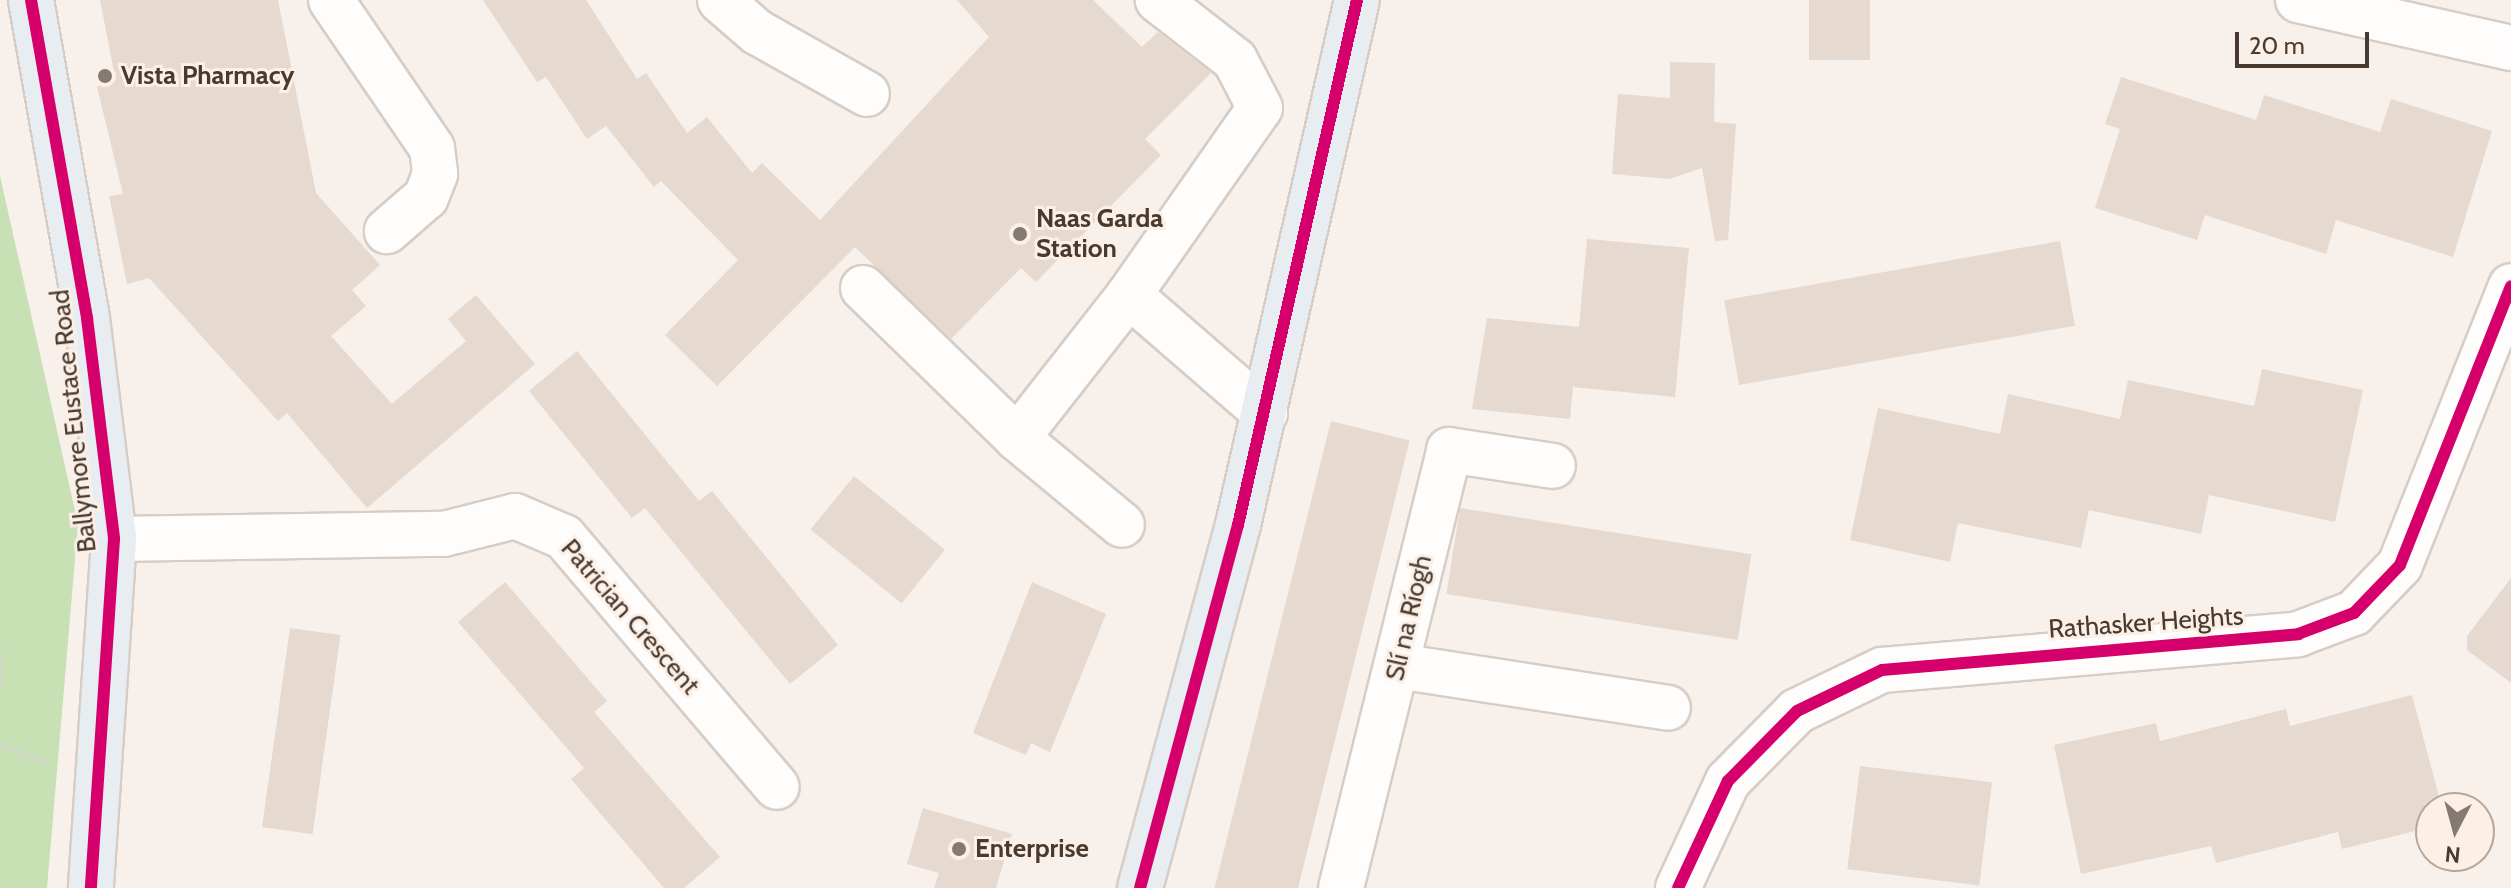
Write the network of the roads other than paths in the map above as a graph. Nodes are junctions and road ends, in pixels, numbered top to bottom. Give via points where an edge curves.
1 (31, 0) edge
2 (331, 0) edge
3 (720, 0) edge
4 (1158, 0) edge
5 (1357, 0) edge
6 (2298, 0) edge
7 (2511, 48) edge
8 (867, 94) dead end
9 (387, 231) dead end
10 (2511, 286) edge
11 (863, 288) dead end
12 (1129, 295) junction
13 (1265, 413) junction
14 (1017, 438) junction
15 (1553, 466) dead end
16 (1122, 525) dead end
17 (114, 539) junction
18 (1398, 666) junction
19 (1668, 708) dead end
20 (777, 787) dead end
21 (91, 888) edge
22 (1140, 888) edge
23 (1341, 888) edge
24 (1678, 888) edge

1 - 17 main road, Ballymore Eustace Road via 87,318
2 - 9 street via 432,148 435,174 426,197
3 - 8 street via 757,32
4 - 12 street via 1235,60 1260,108
5 - 13 main road
6 - 7 street
10 - 24 street, Rathasker Heights via 2400,565 2354,613 2298,634 1882,670 1797,711 1728,781
11 - 14 street
12 - 13 street
12 - 14 street
13 - 22 main road
14 - 16 street
15 - 18 street, Slí na Ríogh via 1449,450
17 - 20 street, Patrician Crescent via 444,534 515,516 564,537
17 - 21 main road, Ballymore Eustace Road
18 - 19 street
18 - 23 street, Slí na Ríogh

